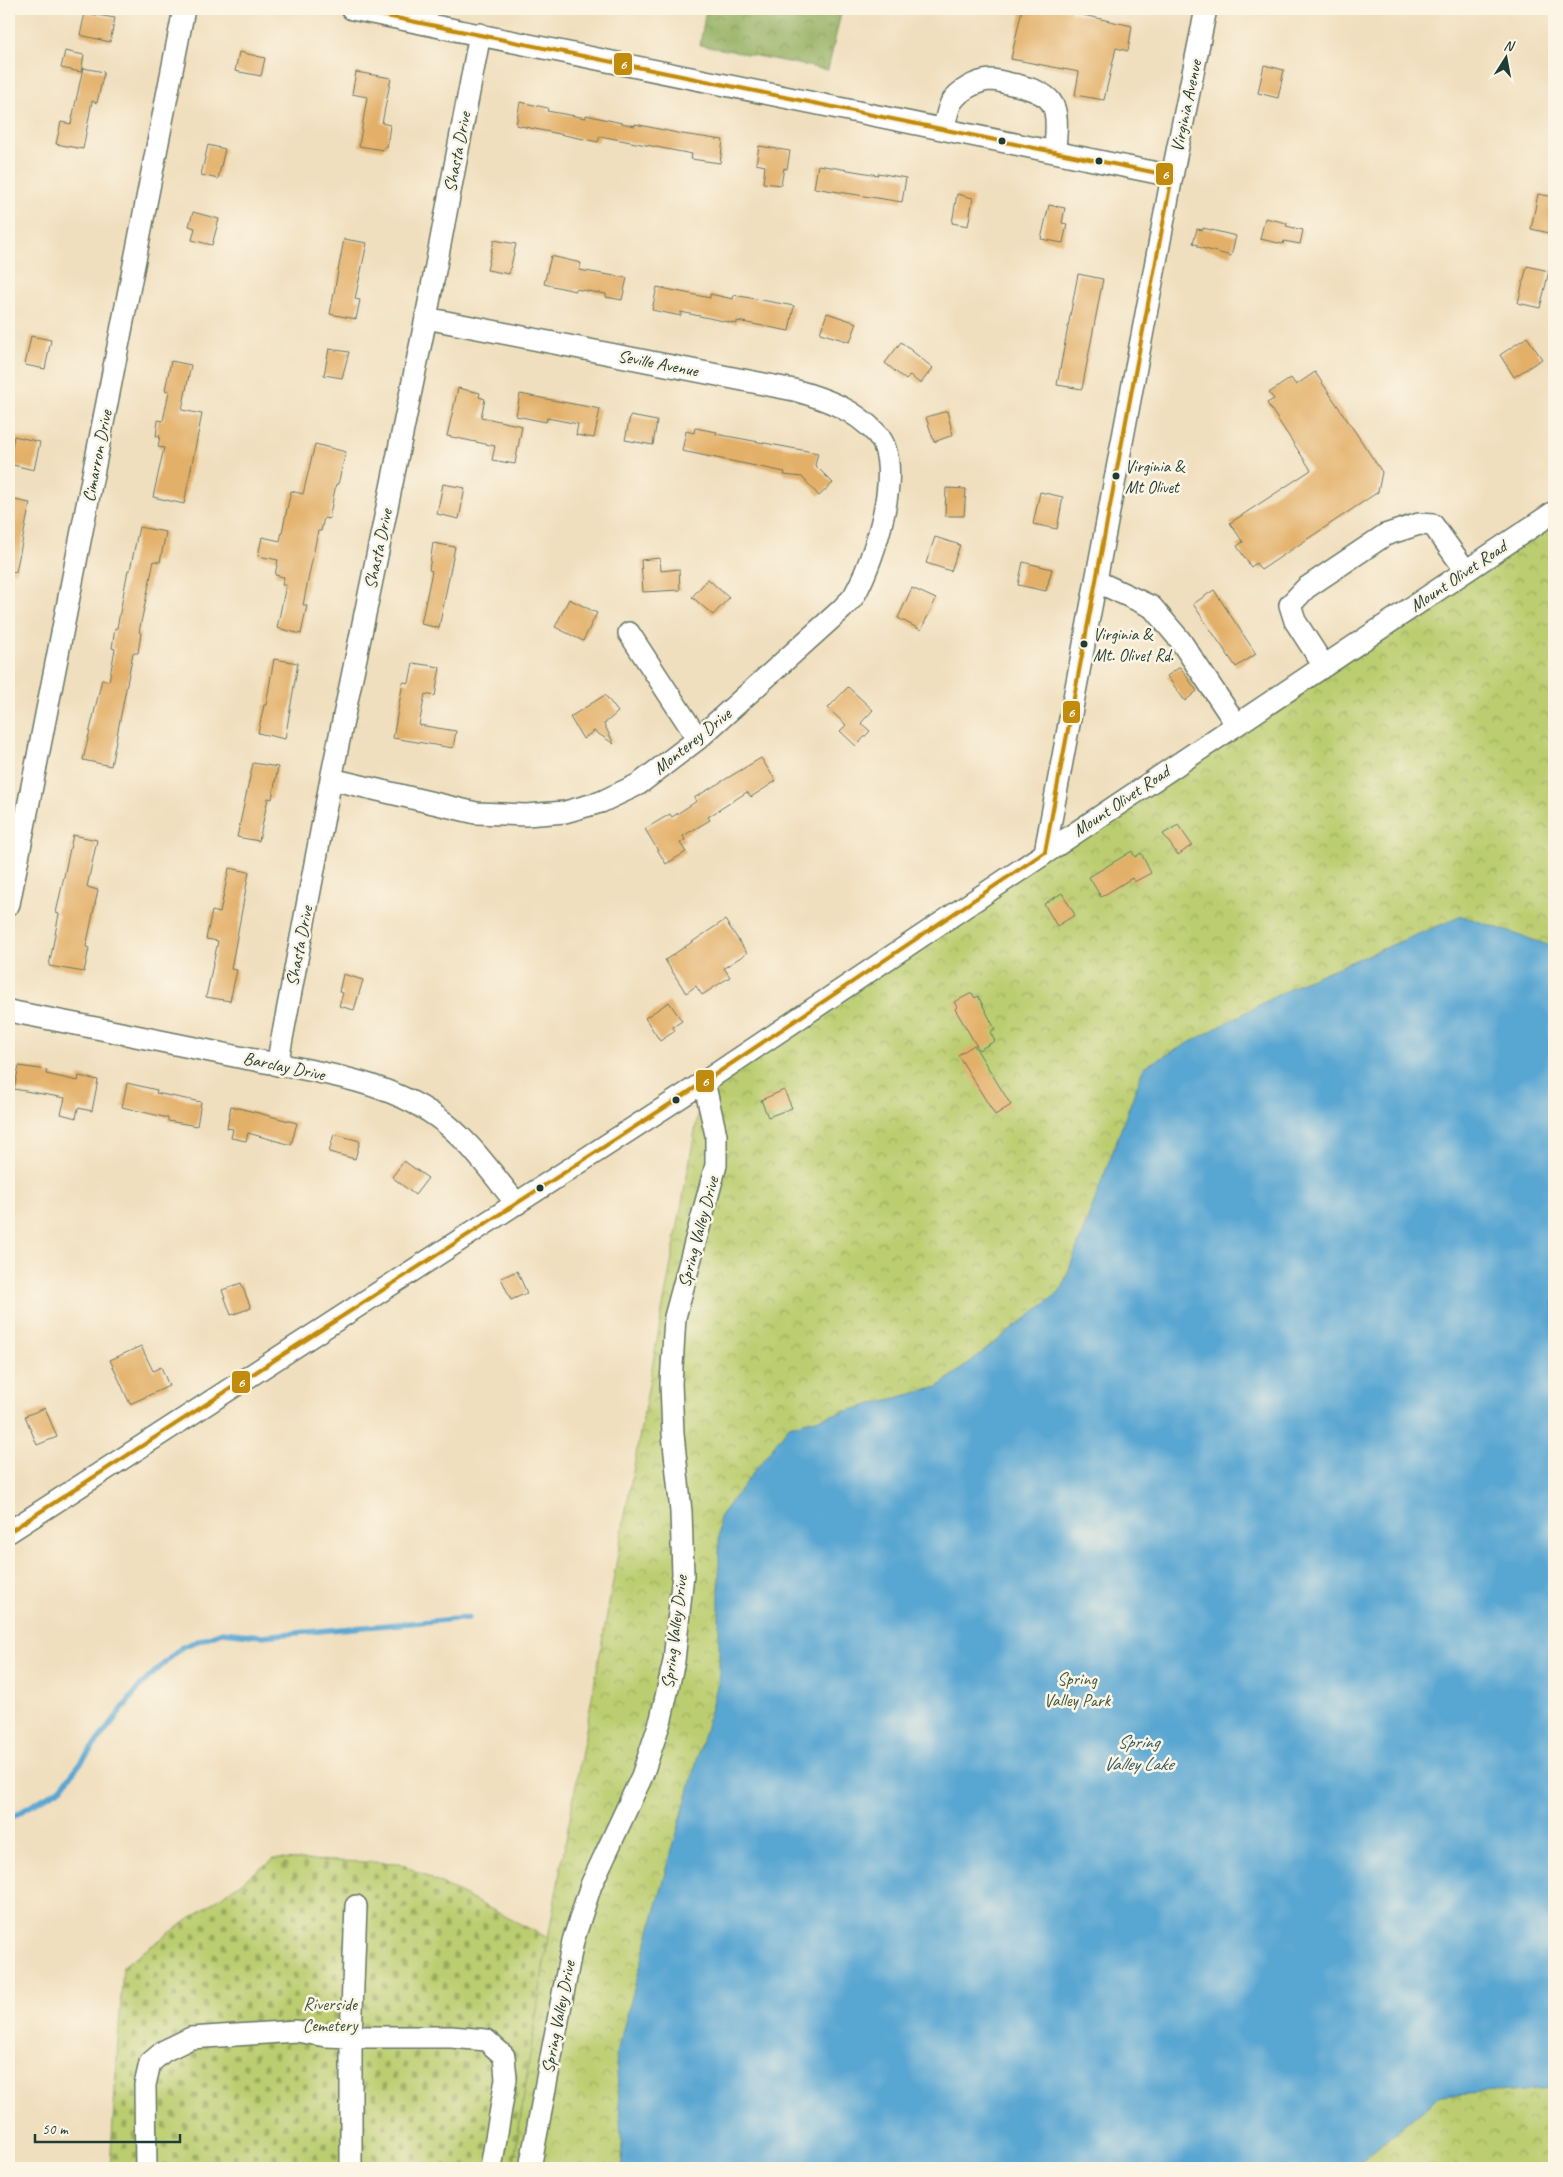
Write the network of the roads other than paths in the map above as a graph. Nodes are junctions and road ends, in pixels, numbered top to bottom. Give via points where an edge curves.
1 (184, 9) edge
2 (352, 9) edge
3 (1206, 9) edge
4 (480, 34) junction
5 (943, 129) junction
6 (1055, 152) junction
7 (1172, 176) junction
8 (426, 318) junction
9 (878, 435) joint
10 (1554, 512) edge
11 (1466, 571) junction
12 (1096, 581) junction
13 (629, 634) dead end
14 (1324, 666) junction
15 (1236, 724) junction
16 (698, 739) junction
17 (331, 779) junction
18 (1045, 852) junction
19 (9, 904) edge
20 (9, 1010) edge
21 (277, 1065) junction
22 (704, 1082) junction
23 (517, 1204) junction
24 (9, 1532) edge
25 (356, 1906) dead end
26 (351, 2037) junction
27 (146, 2168) edge
28 (351, 2168) edge
29 (491, 2168) edge
30 (530, 2168) edge

1 - 19 street, Cimarron Drive
2 - 4 street
3 - 7 street, Virginia Avenue
4 - 5 street
4 - 8 street, Shasta Drive
5 - 6 street
5 - 6 street via 951,103 960,93 979,82 990,80 1025,87 1045,95 1052,103 1056,115
6 - 7 street
7 - 12 street, Virginia Avenue
8 - 9 street, Seville Avenue via 794,390 830,400 851,412
8 - 17 street, Shasta Drive
9 - 16 street, Monterey Drive via 885,449 889,475 884,515 873,555 854,596
10 - 11 street, Mount Olivet Road
11 - 14 street, Mount Olivet Road
11 - 14 street via 1433,525 1405,527 1377,540 1306,588 1290,605 1295,621
12 - 15 street via 1152,607 1180,640
12 - 18 street, Virginia Avenue
13 - 16 street
14 - 15 street, Mount Olivet Road
15 - 18 street, Mount Olivet Road
16 - 17 street, Monterey Drive via 639,784 601,802 564,812 526,816 476,813
17 - 21 street, Shasta Drive
18 - 22 street, Mount Olivet Road
20 - 21 street, Barclay Drive
21 - 23 street, Barclay Drive via 365,1083 438,1117 464,1140
22 - 23 street, Mount Olivet Road
22 - 30 street, Spring Valley Drive via 716,1136 716,1165 675,1318 671,1383 683,1574 674,1661 661,1719 642,1776 591,1885 573,1941
23 - 24 street, Mount Olivet Road
25 - 26 street
26 - 27 street via 296,2031 191,2038 164,2051 150,2063 145,2085
26 - 28 street
26 - 29 street via 486,2040 504,2056 506,2079

